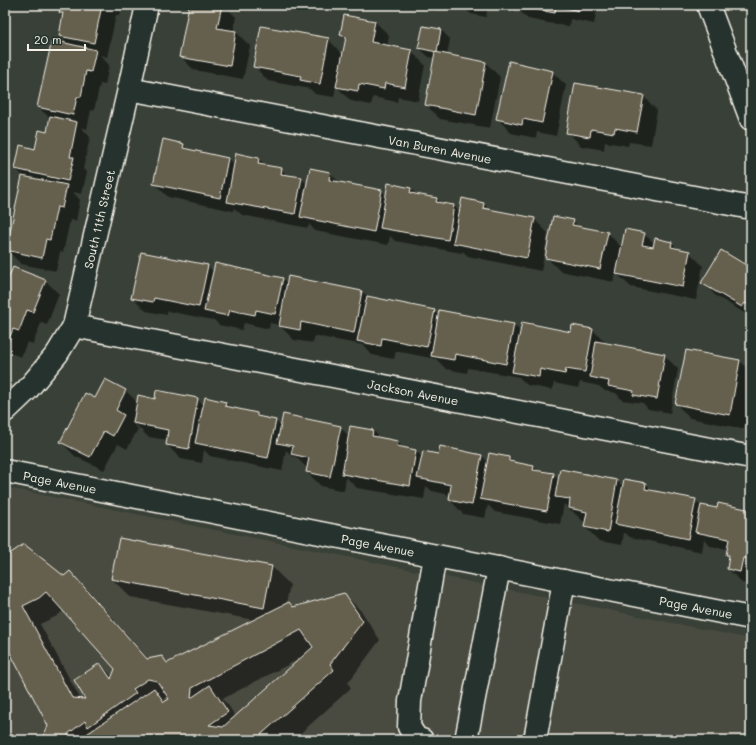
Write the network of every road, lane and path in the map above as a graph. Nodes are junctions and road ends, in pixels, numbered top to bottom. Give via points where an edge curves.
1 (146, 5) edge
2 (708, 5) edge
3 (129, 89) junction
4 (751, 119) edge
5 (751, 208) edge
6 (74, 326) junction
7 (5, 411) edge
8 (751, 457) edge
9 (5, 471) edge
10 (435, 556) junction
11 (498, 568) junction
12 (564, 581) junction
13 (751, 618) edge
14 (422, 740) edge
15 (466, 740) edge
16 (535, 740) edge

1 - 3 street, South 11th Street
2 - 4 street
3 - 5 street, Van Buren Avenue
3 - 6 street, South 11th Street
6 - 7 street, South 11th Street via 57,354 27,390
6 - 8 street, Jackson Avenue
9 - 10 street, Page Avenue
10 - 11 street, Page Avenue
10 - 14 street via 410,701 409,727 417,739
11 - 12 street, Page Avenue
11 - 15 street
12 - 13 street, Page Avenue
12 - 16 street

